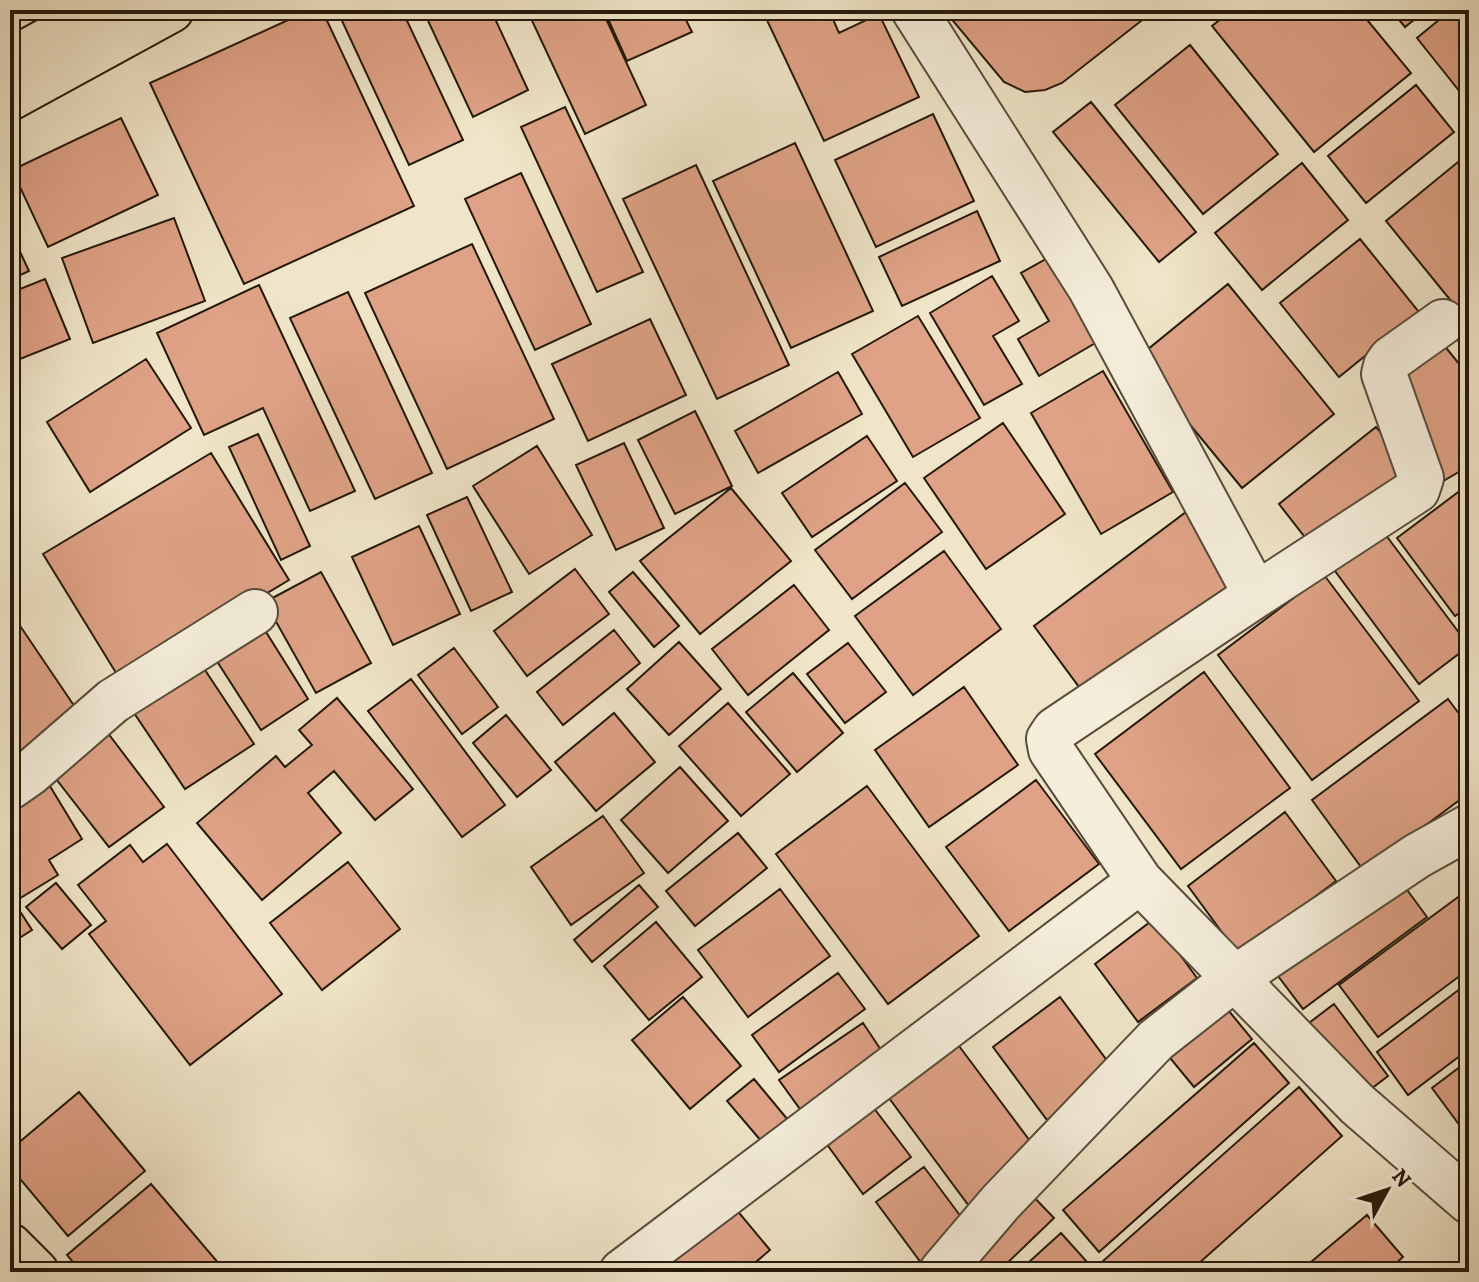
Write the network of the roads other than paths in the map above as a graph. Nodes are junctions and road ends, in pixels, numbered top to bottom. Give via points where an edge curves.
1 (103, 10) edge
2 (171, 10) edge
3 (914, 10) edge
4 (10, 61) edge
5 (10, 98) edge
6 (1443, 322) dead end
7 (1256, 595) junction
8 (255, 612) dead end
9 (10, 787) edge
10 (1469, 827) edge
11 (1140, 881) junction
12 (1235, 978) junction
13 (1469, 1201) edge
14 (10, 1246) edge
15 (942, 1271) edge
16 (36, 1272) edge
17 (622, 1272) edge

1 - 4 main road
2 - 5 main road
3 - 7 street via 1091,289
6 - 7 street via 1391,359 1384,374 1421,478 1417,490
7 - 11 street via 1049,739 1051,750
8 - 9 street via 113,701
10 - 12 street
11 - 12 street
11 - 17 street
12 - 13 street via 1357,1104
12 - 15 street via 1156,1040
14 - 16 main road

